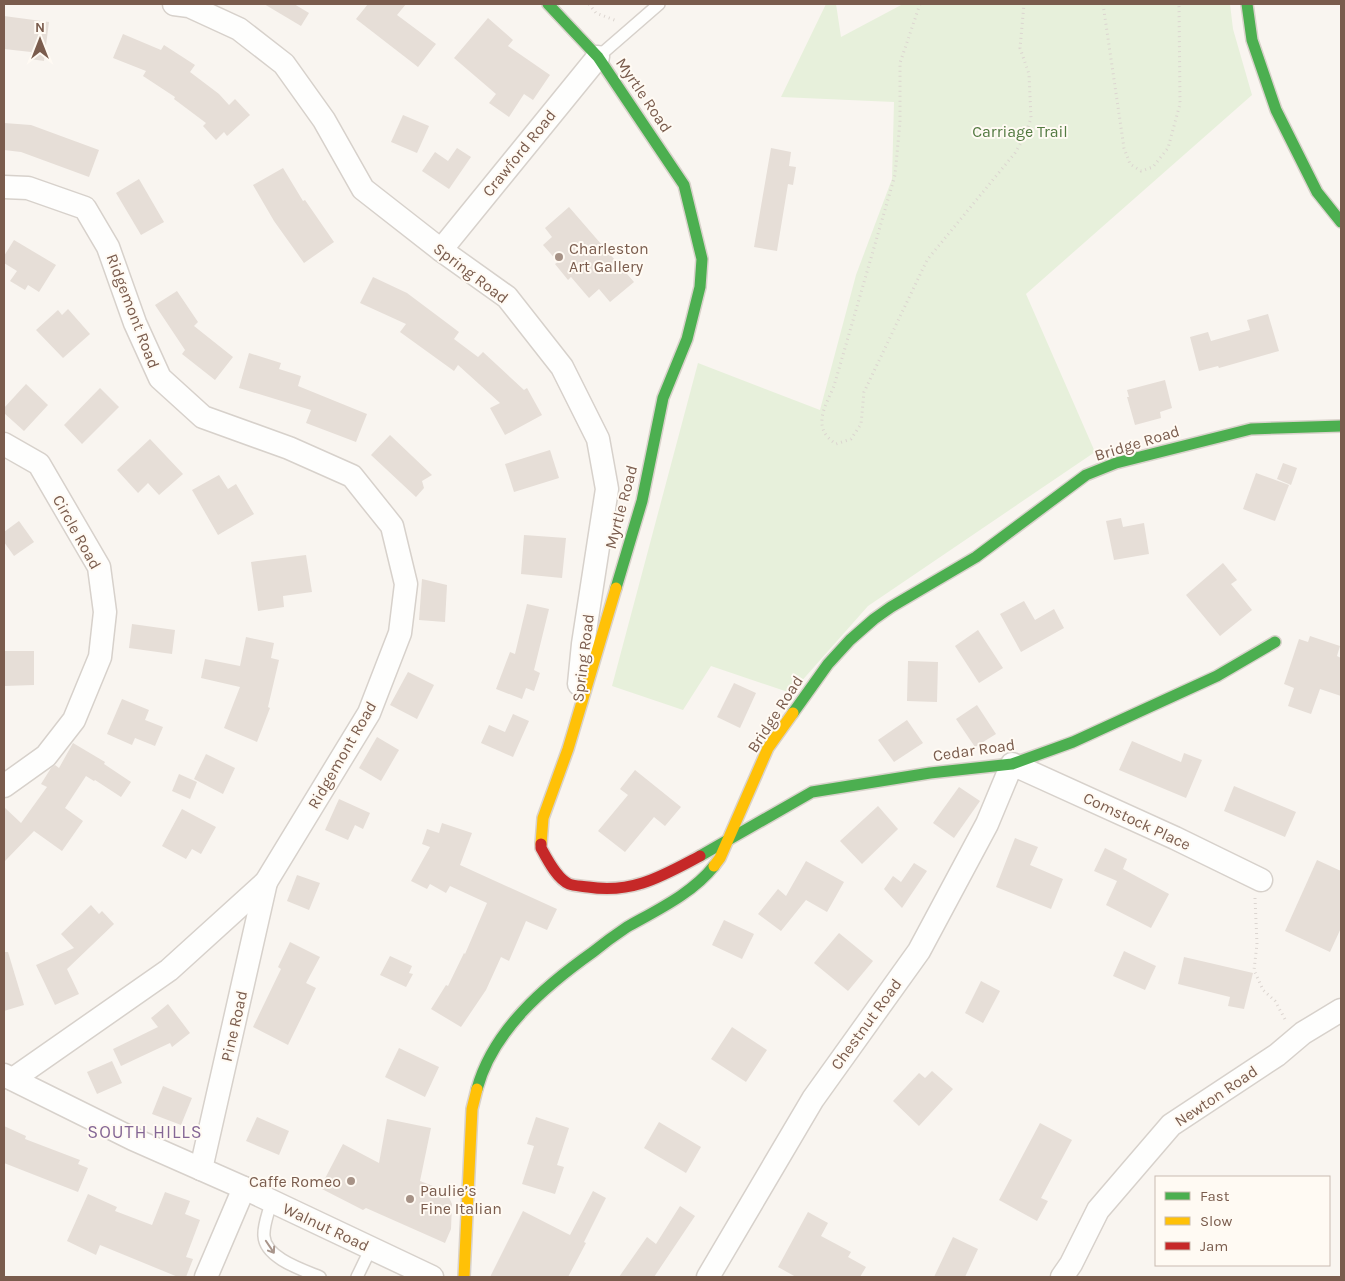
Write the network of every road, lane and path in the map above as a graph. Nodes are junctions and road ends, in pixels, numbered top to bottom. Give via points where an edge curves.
1 (174, 4) edge
2 (548, 4) edge
3 (589, 4) edge
4 (659, 4) edge
5 (920, 4) edge
6 (1024, 4) edge
7 (1103, 4) edge
8 (1179, 4) edge
9 (1247, 4) edge
10 (633, 27) junction
11 (598, 57) junction
12 (4, 187) edge
13 (1341, 222) edge
14 (441, 250) junction
15 (1341, 426) edge
16 (4, 444) edge
17 (1275, 642) dead end
18 (575, 725) junction
19 (1012, 764) junction
20 (4, 786) edge
21 (726, 842) junction
22 (1258, 879) joint
23 (266, 882) junction
24 (1341, 1010) edge
25 (1295, 1040) junction
26 (8, 1077) edge
27 (201, 1169) junction
28 (244, 1188) junction
29 (271, 1202) junction
30 (371, 1248) junction
31 (711, 1276) edge
32 (206, 1277) edge
33 (320, 1277) edge
34 (357, 1277) edge
35 (432, 1277) edge
36 (464, 1277) edge
37 (1062, 1277) edge

1 - 14 street, Spring Road via 189,6 239,29 284,64 324,120 363,189
2 - 11 street, Myrtle Road
3 - 10 path via 596,13
4 - 10 lane
5 - 6 path via 900,64 900,122 895,175 834,386 821,418 828,439 836,444 851,439 861,424 864,392 927,260 1015,153 1025,136 1031,118 1029,74 1020,48
7 - 8 path via 1124,148 1130,164 1141,171 1153,167 1168,148 1180,104
9 - 13 street via 1252,40 1276,110 1317,192
10 - 11 lane
11 - 14 street, Crawford Road
11 - 18 street, Myrtle Road via 684,185 702,259 700,287 688,339 663,398 642,501
12 - 23 street, Ridgemont Road via 28,188 85,208 108,247 135,323 160,378 203,417 352,476 392,526 406,584 400,633 369,713
14 - 18 street, Spring Road via 507,296 562,367 598,439 607,489 583,644
15 - 21 street, Bridge Road via 1251,429 1116,463 1086,476 976,557 874,619 828,664 768,748
16 - 20 street, Circle Road via 39,464 99,568 105,612 100,657 74,720 46,756
17 - 19 street, Cedar Road via 1217,676 1073,742
18 - 21 street, Myrtle Road via 543,818 541,848 552,868 568,884 594,888 630,887 654,880
19 - 21 street, Cedar Road via 812,792
19 - 22 street, Comstock Place
19 - 31 street, Chestnut Road via 987,824 919,951 813,1099
21 - 36 street, Bridge Road via 720,858 707,875 577,963 535,998 504,1034 480,1075 472,1109
22 - 25 path via 1254,970 1262,990 1275,1001
23 - 26 street, Ridgemont Road via 169,970
23 - 27 street, Pine Road
24 - 25 street, Newton Road
25 - 37 street, Newton Road via 1171,1125 1098,1210
26 - 27 street, Walnut Road
27 - 28 street, Walnut Road
28 - 29 street, Walnut Road
28 - 32 street
29 - 30 street, Walnut Road
29 -> 33 lane via 264,1237 270,1251
30 - 34 lane
30 - 35 street, Walnut Road

